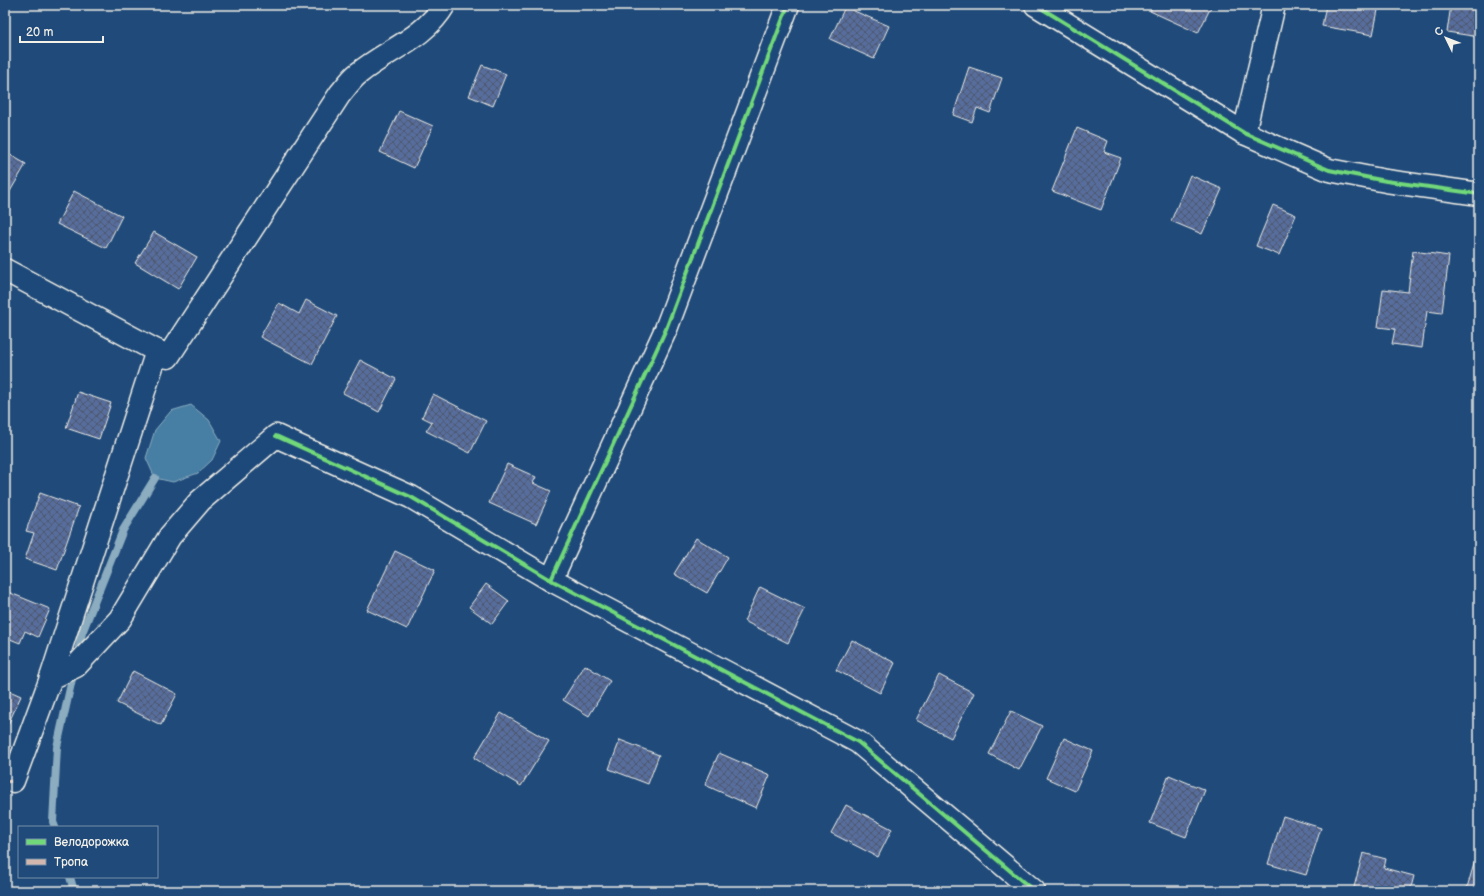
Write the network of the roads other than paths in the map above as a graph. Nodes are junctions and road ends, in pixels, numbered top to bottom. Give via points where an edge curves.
1 (444, 5) edge
2 (788, 5) edge
3 (1036, 5) edge
4 (1274, 5) edge
5 (1244, 133) junction
6 (1479, 194) edge
7 (5, 270) edge
8 (163, 354) junction
9 (551, 580) junction
10 (51, 678) junction
11 (13, 781) dead end
12 (1034, 891) edge

1 - 8 street via 414,38 358,73 340,94
2 - 9 street via 666,329
3 - 5 street
4 - 5 street
5 - 6 street via 1329,170
7 - 8 street
8 - 10 street
9 - 10 street via 411,497 276,436 200,501 170,536 120,619 76,666
9 - 12 street via 858,742
10 - 11 street

